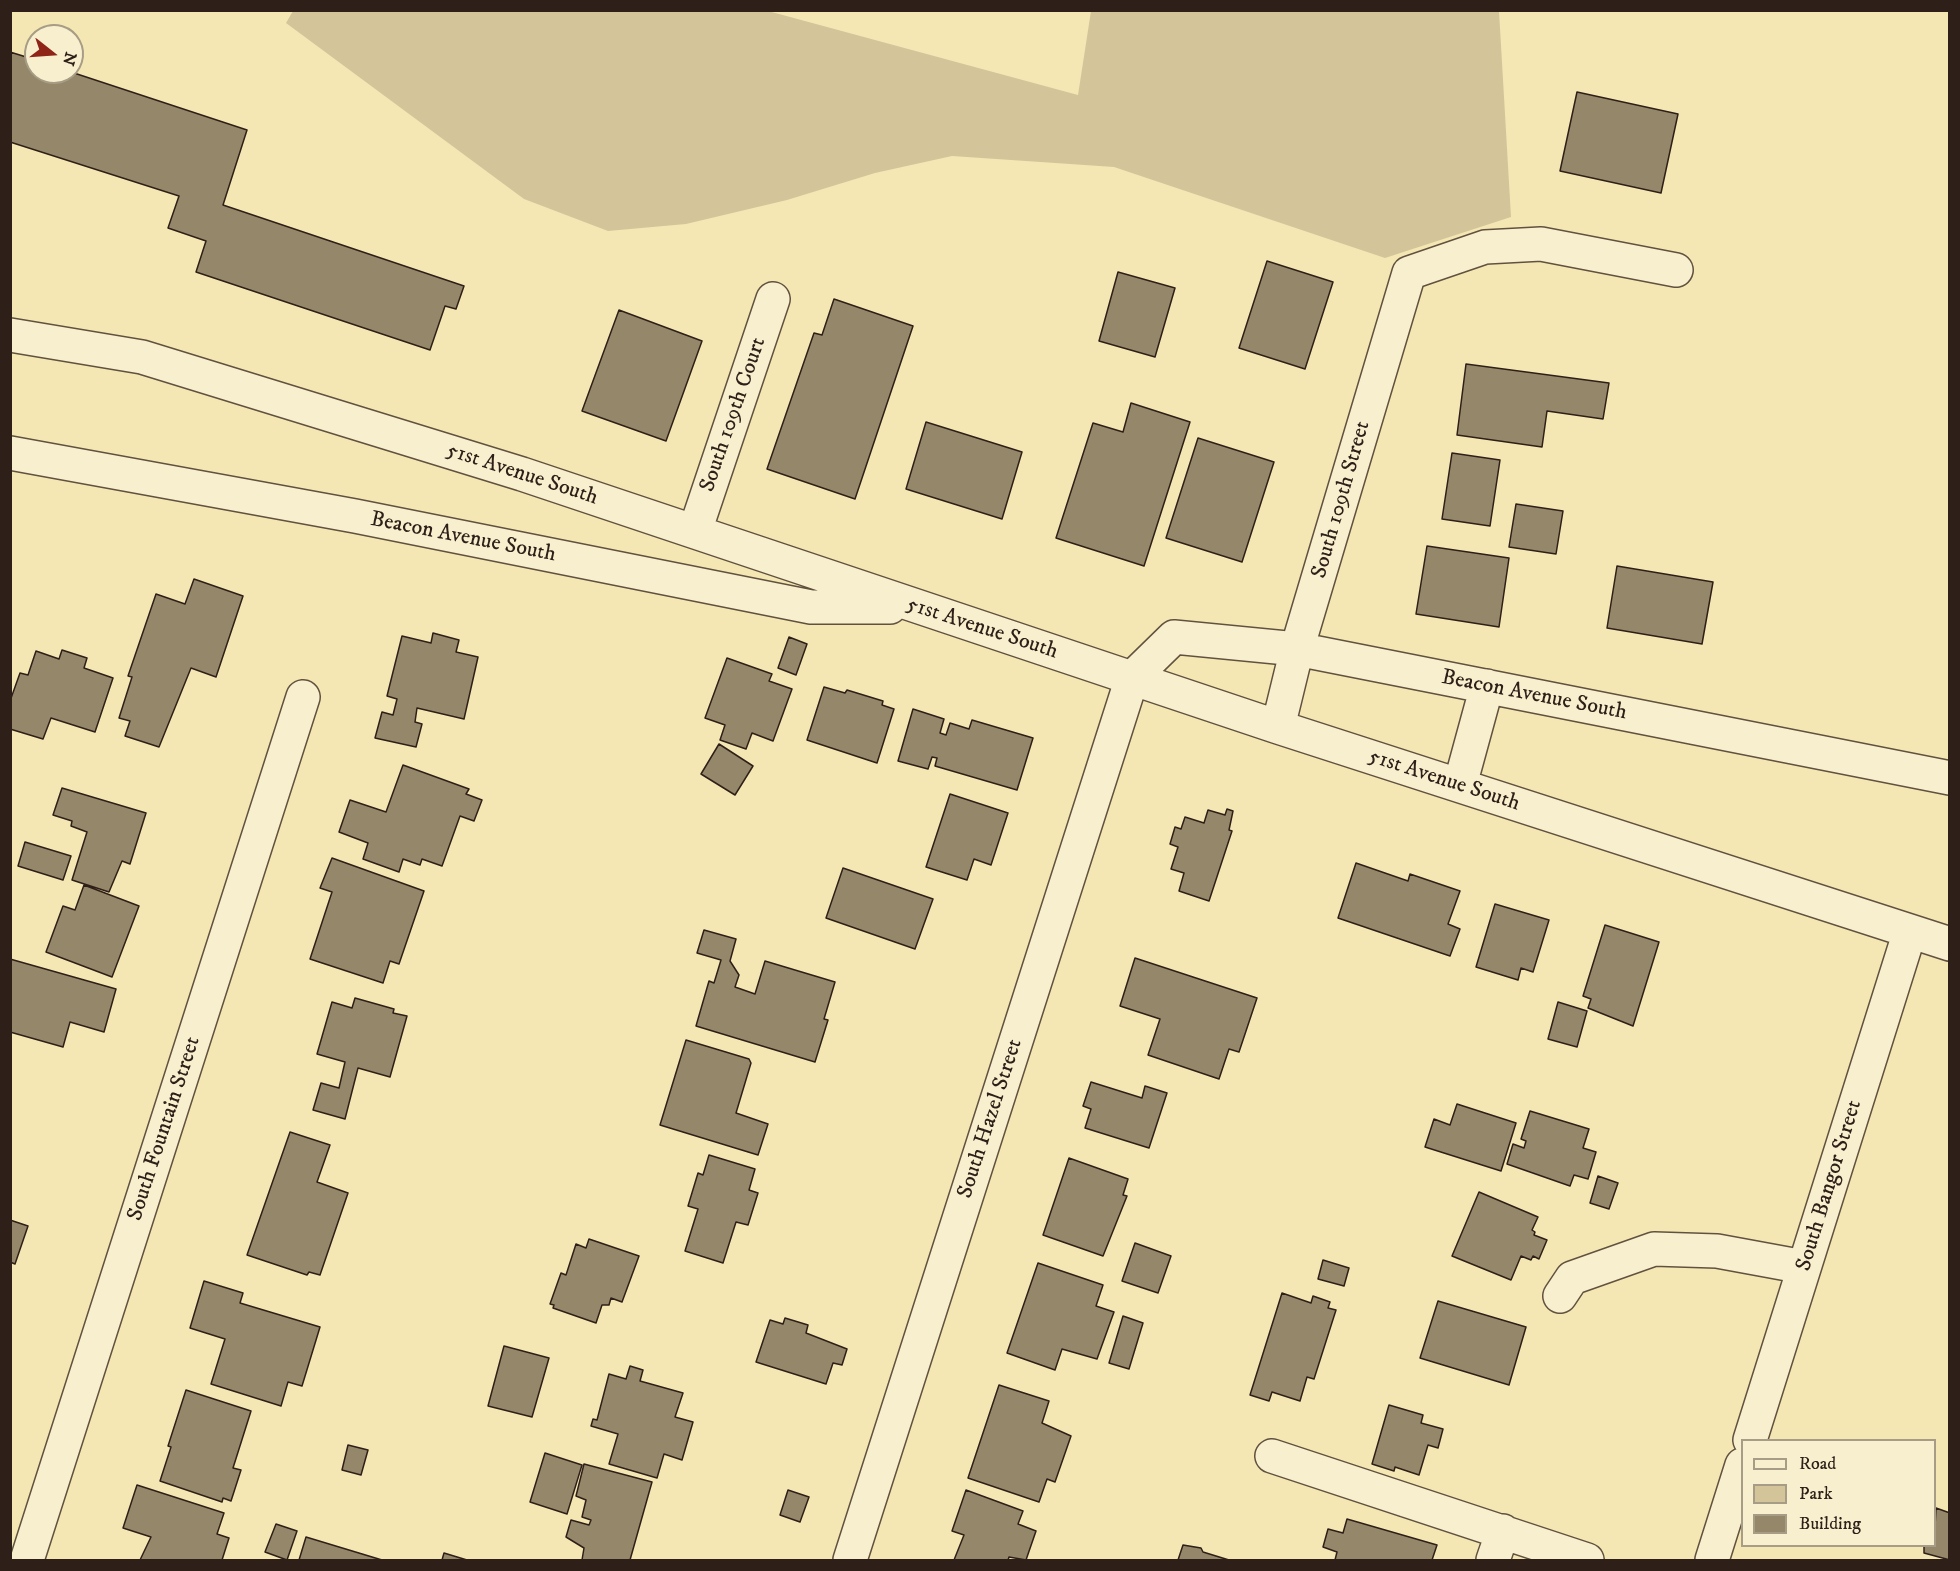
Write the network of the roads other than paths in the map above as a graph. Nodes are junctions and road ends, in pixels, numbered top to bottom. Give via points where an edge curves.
1 (1676, 270) dead end
2 (773, 299) dead end
3 (10, 334) edge
4 (10, 453) edge
5 (695, 531) junction
6 (916, 607) junction
7 (1297, 649) junction
8 (1132, 678) junction
9 (1487, 686) junction
10 (303, 697) dead end
11 (1278, 727) junction
12 (1950, 778) edge
13 (1460, 785) junction
14 (1910, 931) junction
15 (1950, 944) edge
16 (1804, 1267) junction
17 (1560, 1296) dead end
18 (1750, 1439) edge
19 (1272, 1456) dead end
20 (1741, 1471) edge
21 (1498, 1546) edge
22 (27, 1560) edge
23 (850, 1560) edge
24 (1587, 1560) edge
25 (1712, 1560) edge

1 - 7 street, South 109th Street via 1541,244 1485,247 1409,273
2 - 5 street, South 109th Court
3 - 5 street, 51st Avenue South via 142,357
4 - 6 street, Beacon Avenue South via 344,514 811,607
5 - 6 street, 51st Avenue South
6 - 8 street, 51st Avenue South
7 - 8 street, Beacon Avenue South via 1174,637
7 - 9 street, Beacon Avenue South
7 - 11 street, South 109th Street
8 - 11 street, 51st Avenue South
8 - 23 street, South Hazel Street
9 - 12 street, Beacon Avenue South
9 - 13 street
10 - 22 street, South Fountain Street
11 - 13 street, 51st Avenue South
13 - 14 street, 51st Avenue South
14 - 15 street, 51st Avenue South
14 - 16 street, South Bangor Street
16 - 17 street via 1717,1251 1654,1249 1572,1278
16 - 18 street, South Bangor Street
19 - 21 street
20 - 25 street
21 - 24 street

